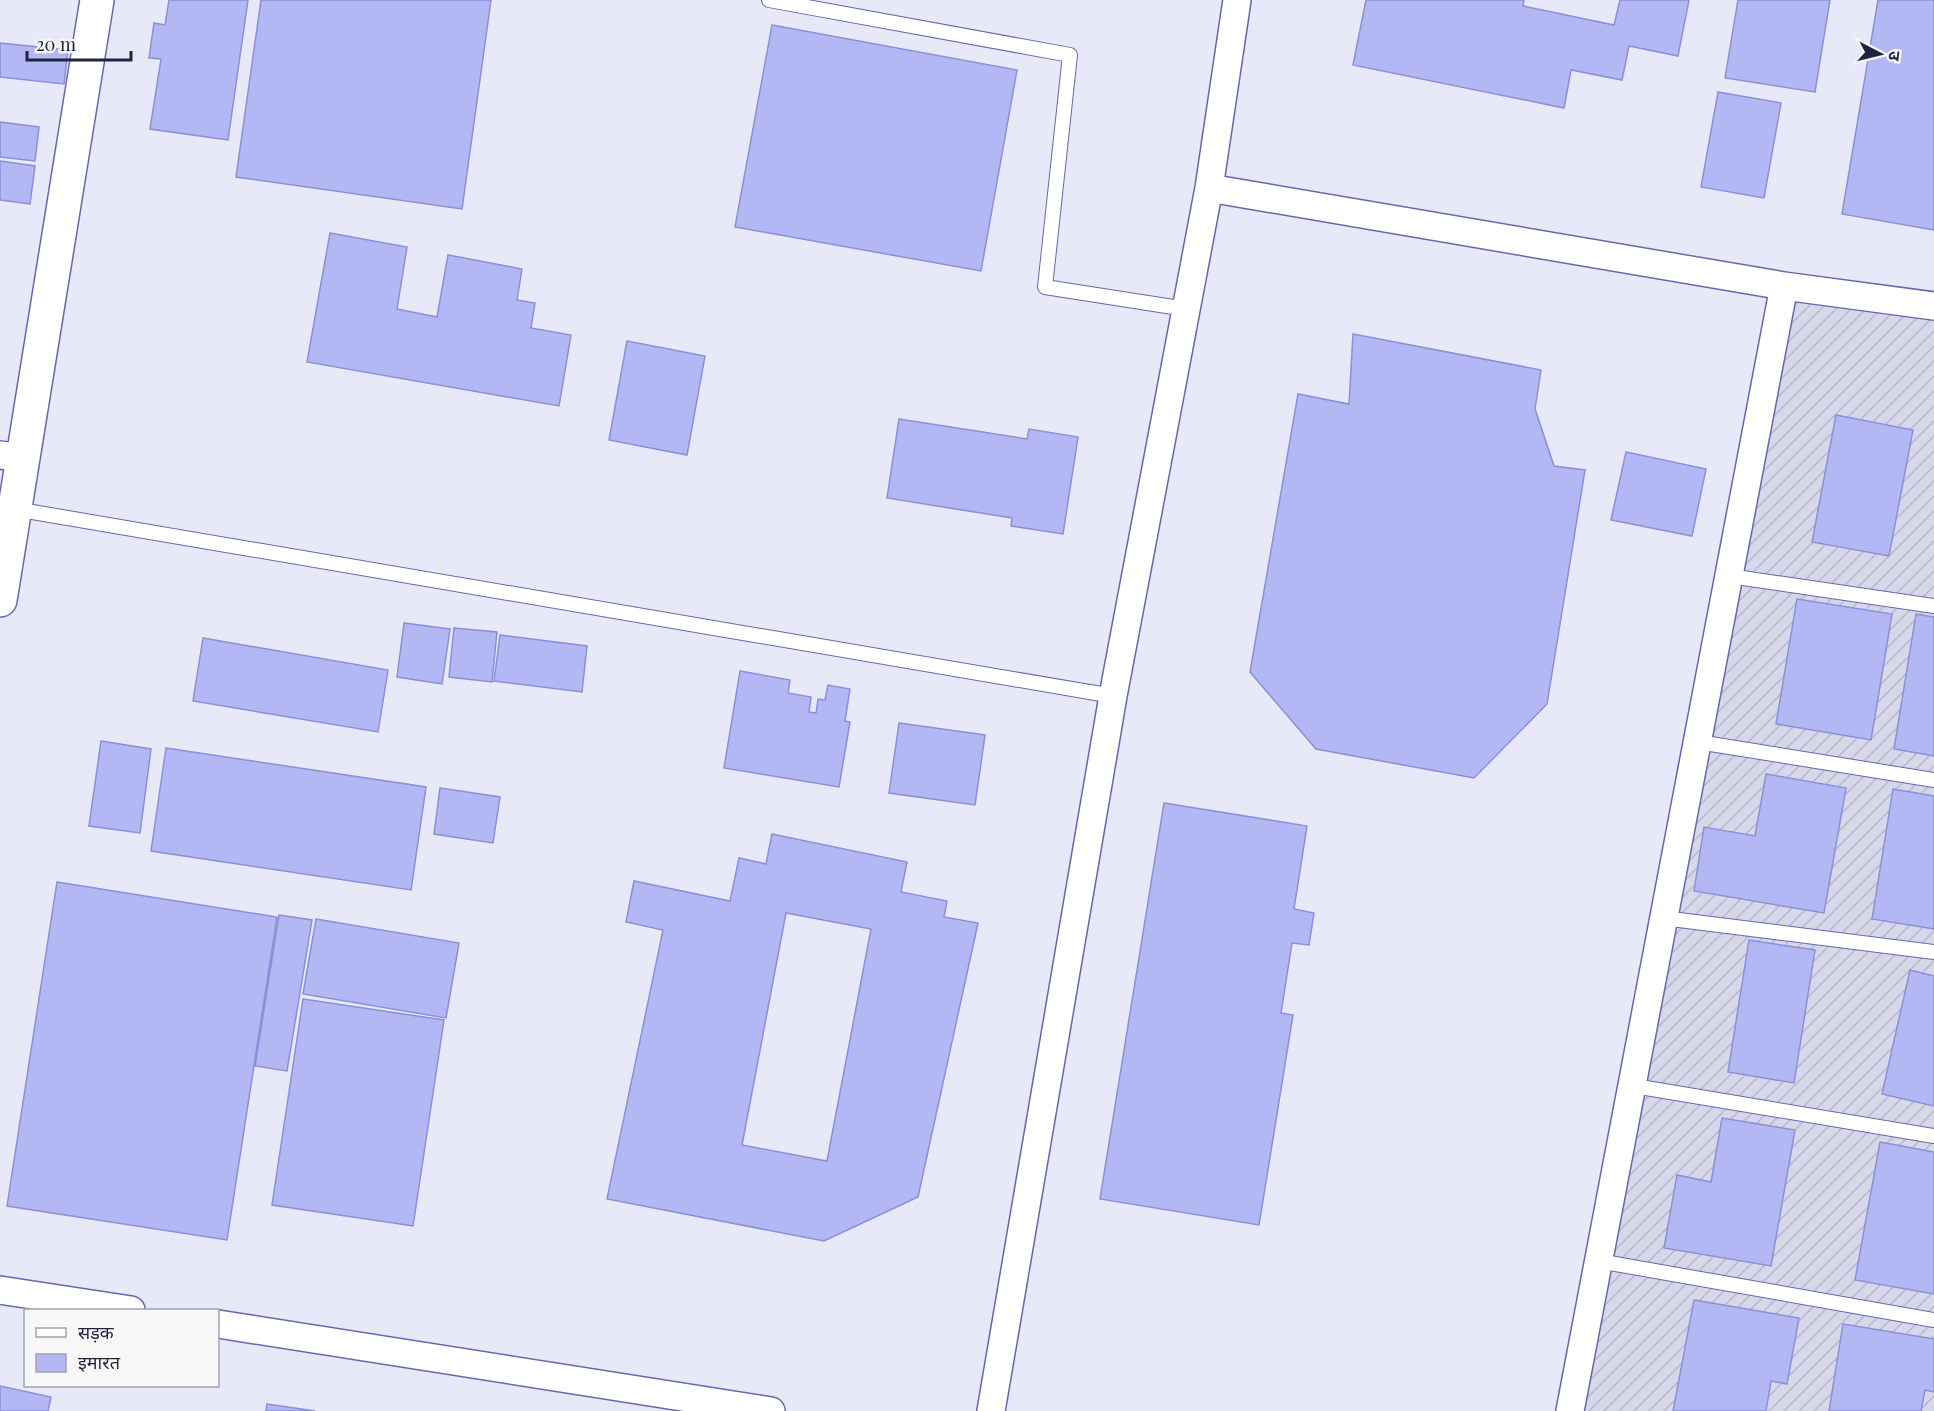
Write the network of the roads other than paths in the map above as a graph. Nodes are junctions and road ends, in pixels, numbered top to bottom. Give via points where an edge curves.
1 (97, 0) edge
2 (769, 0) edge
3 (1237, 0) edge
4 (1209, 188) junction
5 (1784, 286) junction
6 (1934, 306) edge
7 (1186, 309) junction
8 (11, 457) edge
9 (14, 508) junction
10 (1729, 576) junction
11 (0, 600) edge
12 (1934, 606) edge
13 (1113, 696) junction
14 (1698, 742) junction
15 (1934, 780) edge
16 (1663, 918) junction
17 (1934, 952) edge
18 (1634, 1086) junction
19 (1934, 1136) edge
20 (1598, 1261) junction
21 (0, 1290) edge
22 (119, 1309) edge
23 (1934, 1320) edge
24 (219, 1324) edge
25 (771, 1411) edge
26 (991, 1411) edge
27 (1570, 1411) edge

1 - 8 street
2 - 7 lane via 1070,55 1045,287
3 - 4 street
4 - 5 street
4 - 7 street
5 - 6 street
5 - 10 street
7 - 13 street
8 - 9 street
9 - 11 street
9 - 13 lane
10 - 12 lane
10 - 14 street
13 - 26 street
14 - 15 lane
14 - 16 street
16 - 17 lane
16 - 18 street
18 - 19 lane
18 - 20 street
20 - 23 lane
20 - 27 street
21 - 22 street
24 - 25 street

